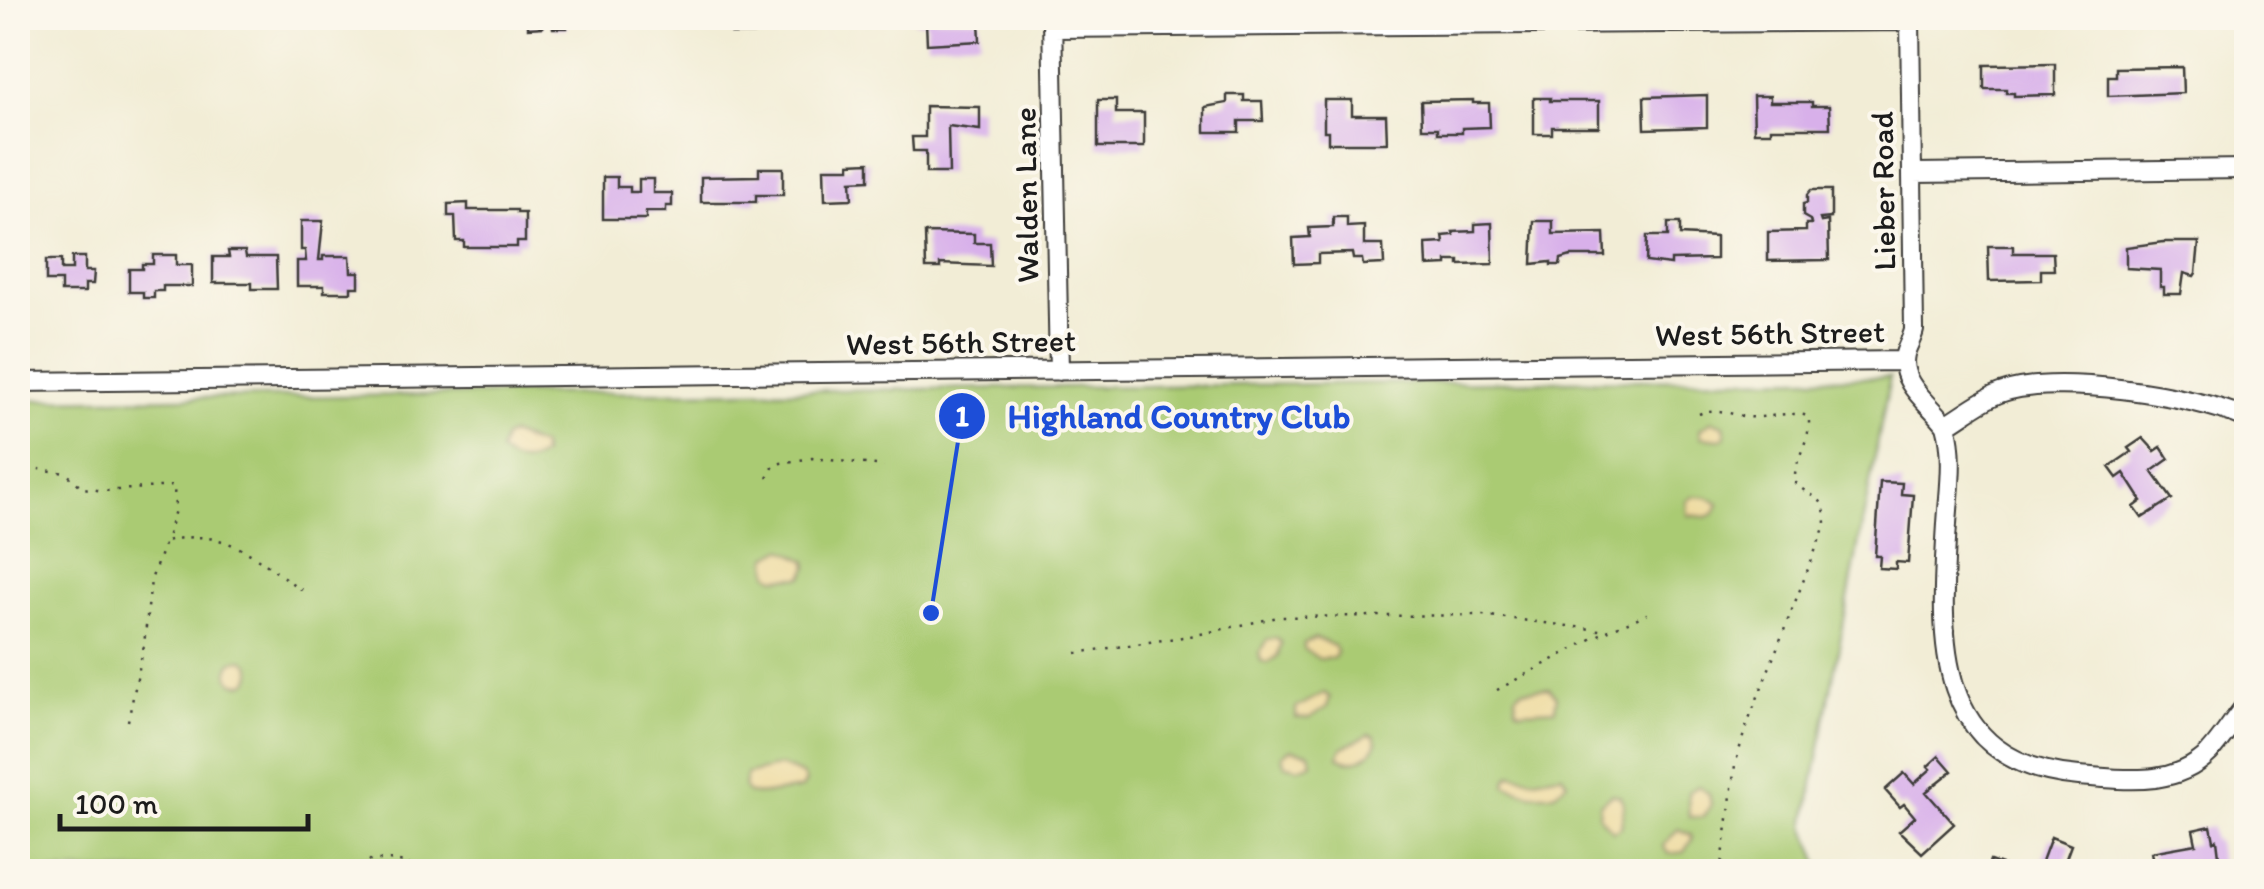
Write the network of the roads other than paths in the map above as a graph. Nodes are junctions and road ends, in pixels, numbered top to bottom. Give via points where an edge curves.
1 (1910, 19) edge
2 (1052, 23) edge
3 (2246, 169) edge
4 (1913, 173) junction
5 (1904, 361) junction
6 (1059, 371) junction
7 (18, 382) edge
8 (2246, 418) edge
9 (1946, 425) junction
10 (2246, 705) edge

1 - 2 street
1 - 4 street, Lieber Road
2 - 6 street, Walden Lane
3 - 4 street
4 - 5 street, Lieber Road via 1914,330
5 - 6 street, West 56th Street
5 - 9 street via 1913,388
6 - 7 street, West 56th Street
8 - 9 street via 2171,396 2026,387 1992,397
9 - 10 street via 1952,460 1946,652 1968,718 1982,738 2006,756 2055,771 2147,780 2193,768

